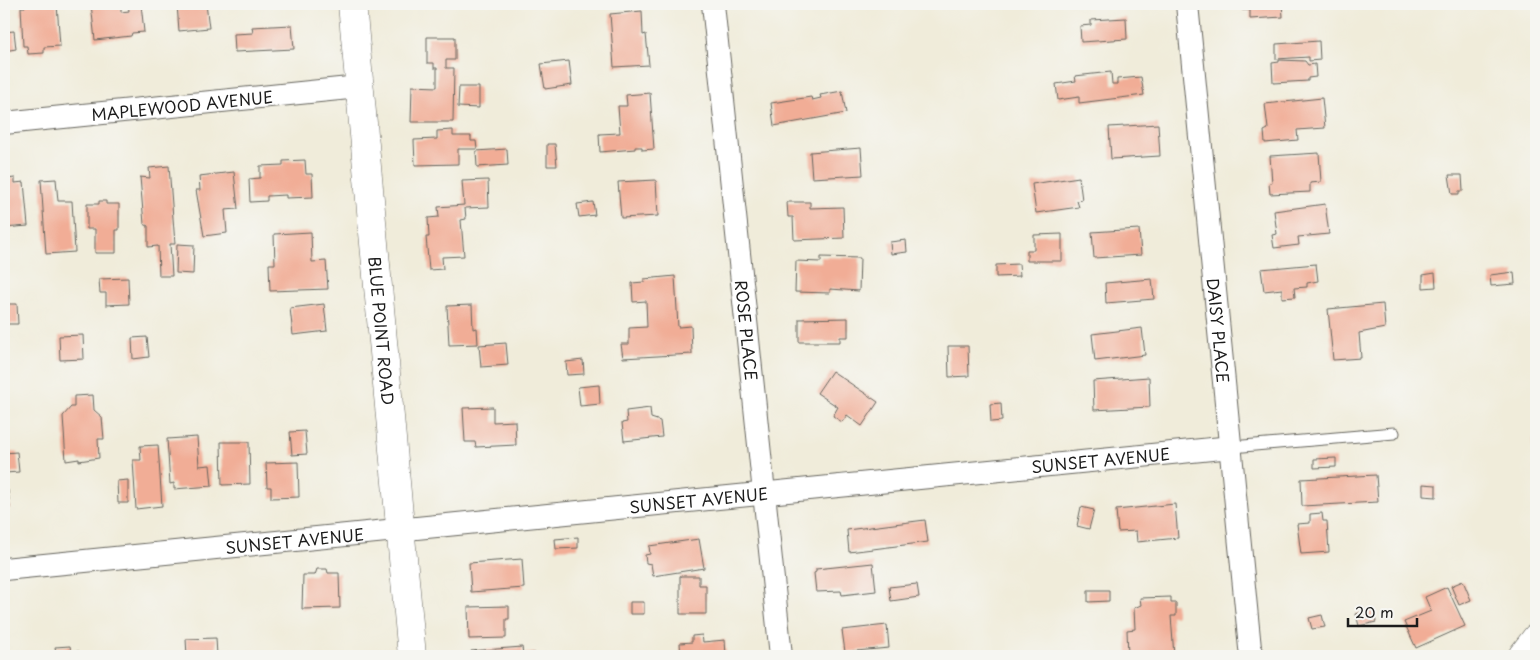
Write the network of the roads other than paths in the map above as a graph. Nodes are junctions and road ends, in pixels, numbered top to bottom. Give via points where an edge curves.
1 (352, 4) edge
2 (713, 4) edge
3 (1187, 4) edge
4 (359, 87) junction
5 (4, 123) edge
6 (1394, 433) dead end
7 (1232, 447) junction
8 (764, 491) junction
9 (401, 530) junction
10 (4, 569) edge
11 (1536, 638) edge
12 (412, 656) edge
13 (781, 656) edge
14 (1254, 656) edge
15 (1522, 656) edge

1 - 4 street, BLUE POINT ROAD
2 - 8 street, ROSE PLACE
3 - 7 street, DAISY PLACE
4 - 5 street, MAPLEWOOD AVENUE
4 - 9 street, BLUE POINT ROAD
6 - 7 lane, SUNSET AVENUE
7 - 8 street, SUNSET AVENUE
7 - 14 street, DAISY PLACE via 1250,648
8 - 9 street, SUNSET AVENUE
8 - 13 street, ROSE PLACE
9 - 10 street, SUNSET AVENUE
9 - 12 street, BLUE POINT ROAD
11 - 15 street

